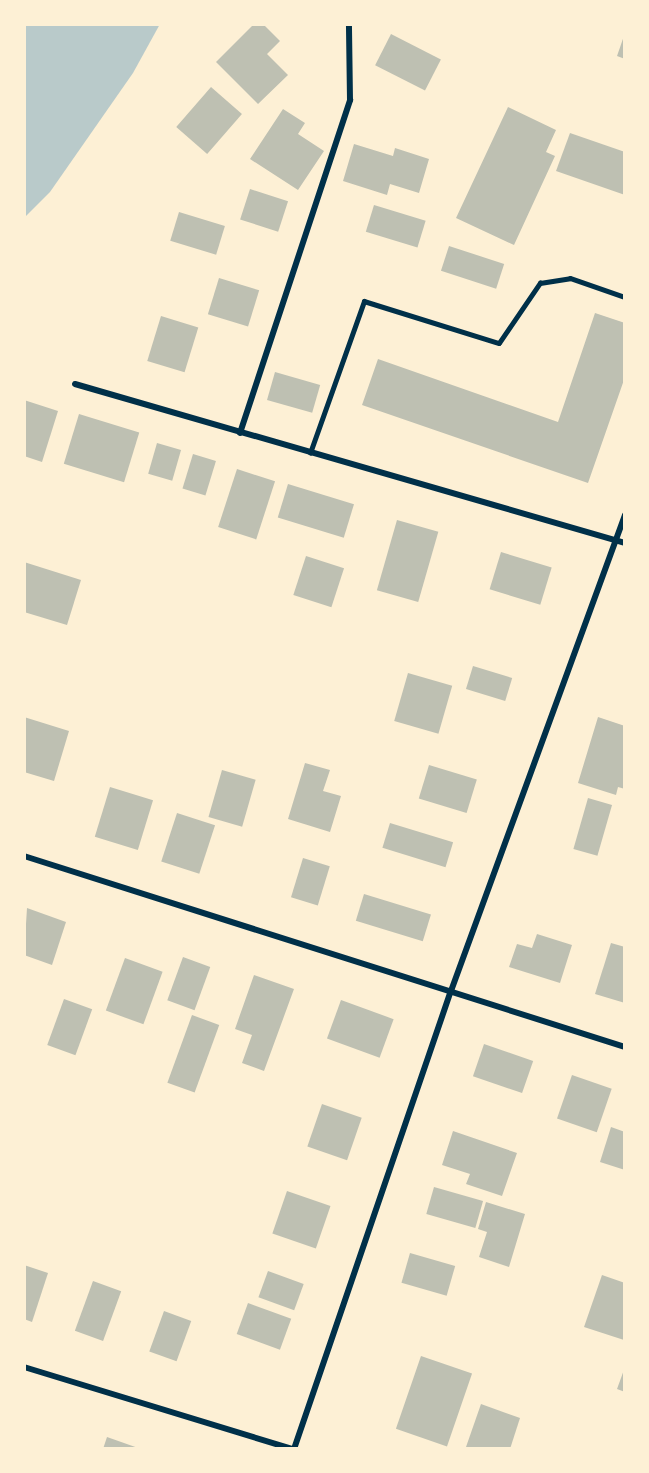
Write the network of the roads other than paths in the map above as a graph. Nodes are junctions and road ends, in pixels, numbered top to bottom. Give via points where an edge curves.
1 (349, 24) edge
2 (625, 297) edge
3 (75, 384) dead end
4 (240, 433) junction
5 (310, 453) junction
6 (625, 515) edge
7 (616, 541) junction
8 (625, 543) edge
9 (24, 856) edge
10 (451, 991) junction
11 (625, 1047) edge
12 (24, 1367) edge
13 (294, 1449) edge

1 - 4 street via 350,100
2 - 5 lane via 570,278 540,283 499,343 364,301
3 - 4 street
4 - 5 street
5 - 7 street
6 - 7 street
7 - 8 street
7 - 10 street
9 - 10 street
10 - 11 street
10 - 13 street
12 - 13 street

